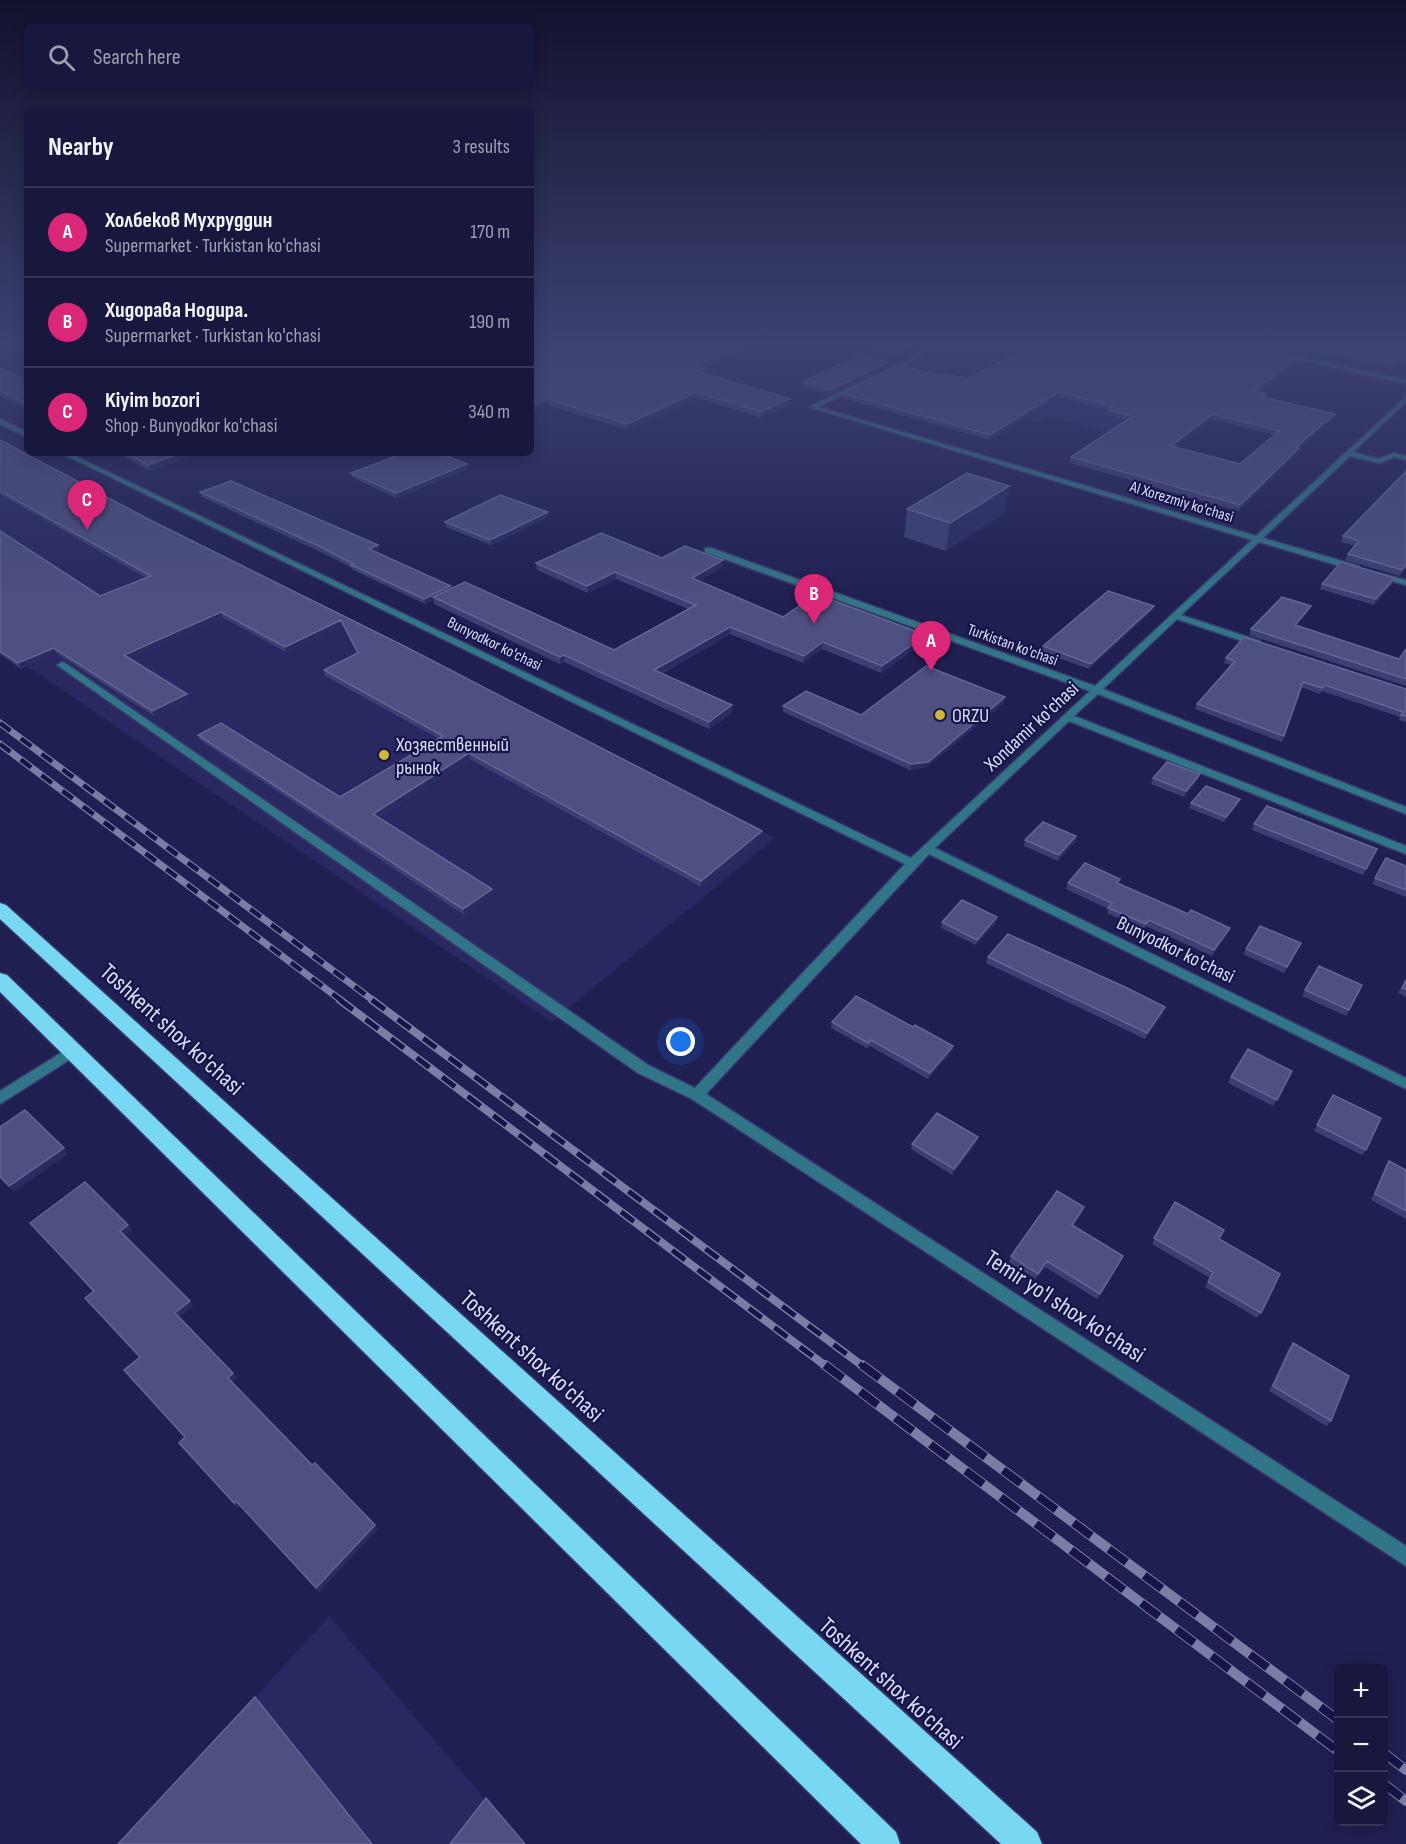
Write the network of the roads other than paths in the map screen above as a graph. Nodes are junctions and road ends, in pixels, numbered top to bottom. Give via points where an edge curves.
1 (893, 431) edge
2 (1372, 431) edge
3 (1348, 453) junction
4 (70, 456) edge
5 (1406, 458) edge
6 (1256, 539) junction
7 (708, 550) dead end
8 (1360, 569) edge
9 (1371, 573) edge
10 (1406, 583) edge
11 (1176, 616) junction
12 (1263, 645) edge
13 (62, 665) dead end
14 (1097, 690) junction
15 (1068, 717) junction
16 (1406, 811) edge
17 (928, 849) junction
18 (1406, 850) edge
19 (912, 863) junction
20 (0, 909) edge
21 (0, 980) edge
22 (72, 1051) junction
23 (1406, 1084) edge
24 (697, 1095) junction
25 (0, 1098) edge
26 (1406, 1557) edge
27 (884, 1844) edge
28 (1025, 1844) edge

1 - 6 street, Al Xorezmiy ko'chasi
2 - 3 street, Xondamir ko'chasi
3 - 5 street via 1379,461 1394,455
3 - 6 street, Xondamir ko'chasi
4 - 19 street, Bunyodkor ko'chasi
6 - 8 street, Al Xorezmiy ko'chasi
6 - 11 street, Xondamir ko'chasi
7 - 14 street, Turkistan ko'chasi
9 - 10 street
11 - 12 street
11 - 14 street, Xondamir ko'chasi
13 - 24 street, Temir yo'l shox ko'chasi via 643,1069
14 - 15 street, Xondamir ko'chasi
14 - 16 street, Turkistan ko'chasi
15 - 17 street, Xondamir ko'chasi
15 - 18 street
17 - 19 street, Xondamir ko'chasi
17 - 23 street, Bunyodkor ko'chasi
19 - 24 street, Xondamir ko'chasi
20 - 28 highway, Toshkent shox ko'chasi
21 - 22 highway
22 - 25 street
22 - 27 highway
24 - 26 street, Temir yo'l shox ko'chasi

